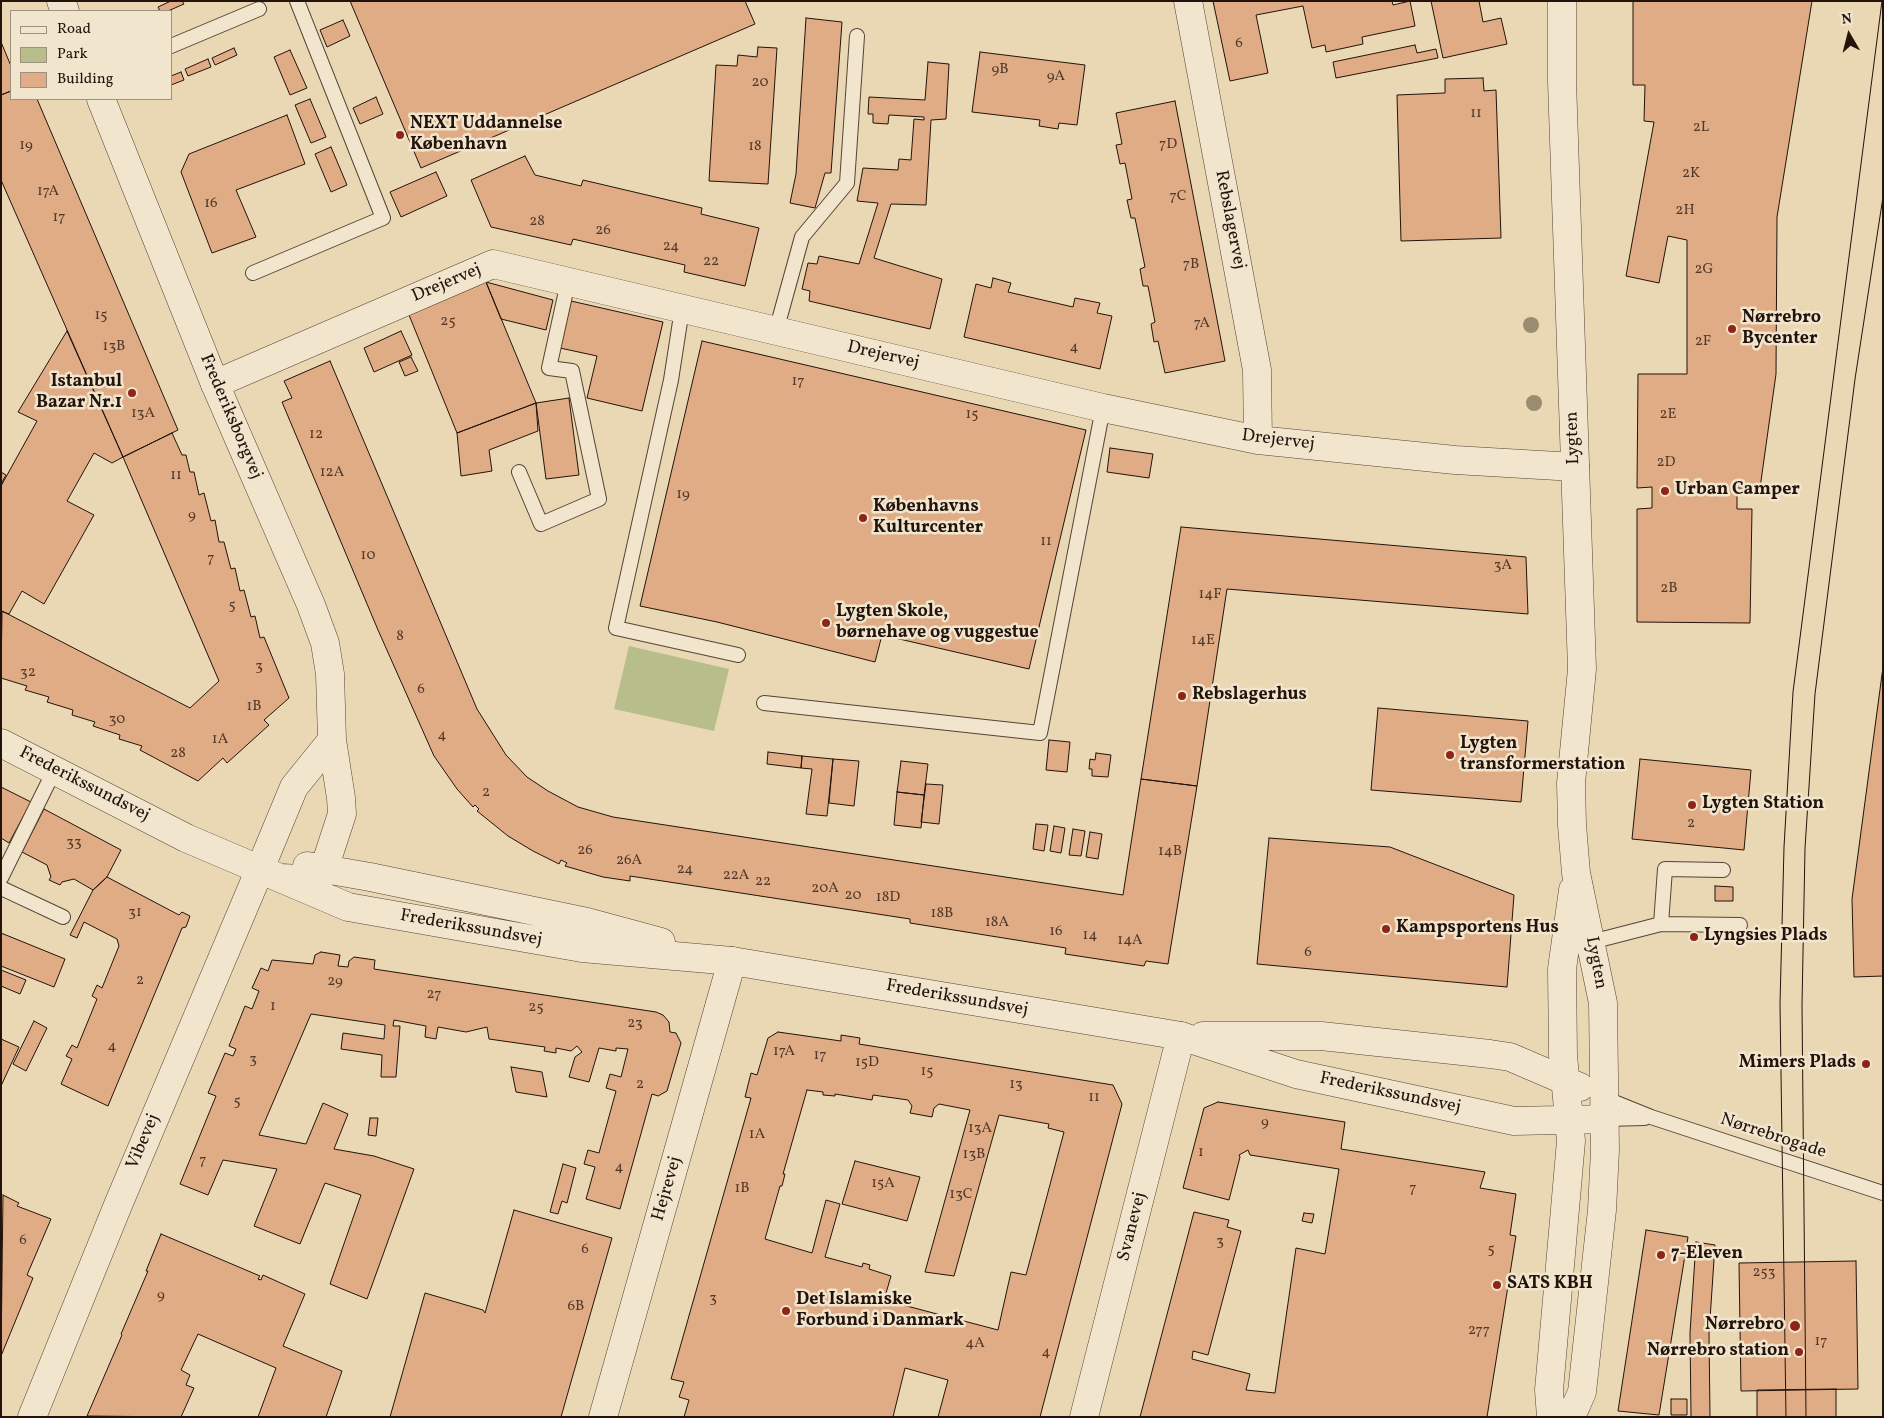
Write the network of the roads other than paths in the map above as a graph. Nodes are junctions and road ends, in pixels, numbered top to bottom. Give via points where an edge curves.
1 (297, 1) edge
2 (1188, 1) edge
3 (1562, 1) edge
4 (259, 9) dead end
5 (857, 36) dead end
6 (172, 46) edge
7 (101, 100) edge
8 (253, 273) dead end
9 (568, 282) junction
10 (682, 309) junction
11 (776, 331) junction
12 (215, 384) junction
13 (1103, 408) junction
14 (1258, 440) junction
15 (1575, 467) junction
16 (519, 472) dead end
17 (738, 655) dead end
18 (764, 703) dead end
19 (332, 740) junction
20 (1, 743) edge
21 (55, 769) junction
22 (268, 869) junction
23 (324, 869) junction
24 (1723, 870) dead end
25 (1576, 873) junction
26 (1, 878) edge
27 (1, 888) edge
28 (63, 917) dead end
29 (1660, 924) junction
30 (1740, 925) dead end
31 (1591, 942) junction
32 (732, 961) junction
33 (1181, 1036) junction
34 (1564, 1068) junction
35 (1604, 1108) junction
36 (1651, 1118) junction
37 (1570, 1130) junction
38 (1883, 1194) edge
39 (32, 1417) edge
40 (604, 1417) edge
41 (1084, 1417) edge
42 (1551, 1417) edge
43 (1571, 1417) edge

1 - 8 lane via 382,218
2 - 14 street, Rebslagervej via 1257,370
3 - 15 street, Lygten
4 - 6 lane
5 - 11 lane via 847,183 802,237
7 - 12 street, Frederiksborgvej
9 - 10 street, Drejervej
9 - 12 street, Drejervej via 493,264
9 - 16 lane via 549,368 572,371 599,499 541,524
10 - 11 street, Drejervej
10 - 17 lane via 671,380 616,628
11 - 13 street, Drejervej
12 - 19 street, Frederiksborgvej via 325,643 331,682
13 - 14 street, Drejervej
13 - 18 lane via 1040,733
14 - 15 street, Drejervej via 1454,460
15 - 25 street, Lygten via 1582,669 1571,783
19 - 22 street via 294,786
19 - 23 street, Frederiksborgvej via 342,814
20 - 21 street, Frederikssundsvej
21 - 22 street, Frederikssundsvej via 186,838
21 - 26 lane
22 - 23 street via 300,879
22 - 32 street, Frederikssundsvej via 348,907 582,948
22 - 39 street, Vibevej via 118,1205
23 - 32 street, Frederikssundsvej via 587,922
24 - 29 lane via 1665,869
25 - 31 street, Lygten
25 - 34 street, Lygten via 1562,968
27 - 28 lane
29 - 30 lane
29 - 31 lane
31 - 35 street, Lygten via 1603,1003
32 - 33 street, Frederikssundsvej
32 - 40 street, Hejrevej
33 - 34 street, Frederikssundsvej via 1321,1036 1481,1053
33 - 37 street, Frederikssundsvej via 1296,1074
33 - 41 street, Svanevej
34 - 35 street, Frederikssundsvej
34 - 37 street, Lygten
35 - 36 lane, Nørrebrogade
35 - 36 lane, Nørrebrogade
35 - 37 street, Frederikssundsvej
35 - 43 street, Lygten via 1602,1210 1582,1392
36 - 38 lane, Nørrebrogade
37 - 42 street, Lygten via 1549,1390

